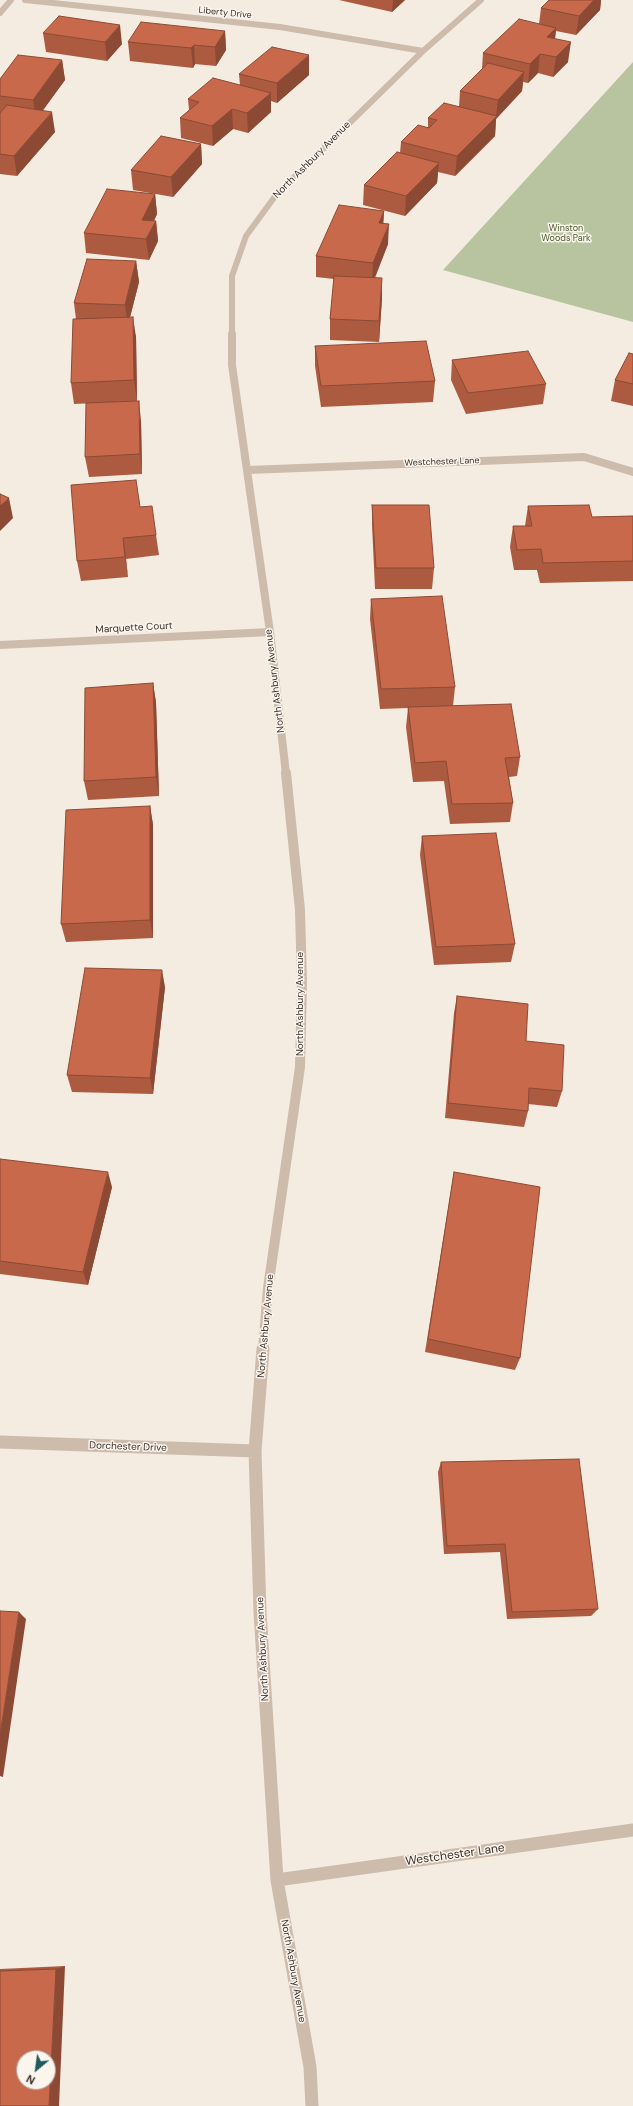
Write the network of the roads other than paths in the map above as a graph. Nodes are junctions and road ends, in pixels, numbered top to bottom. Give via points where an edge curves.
1 (11, 0) edge
2 (25, 0) edge
3 (480, 0) edge
4 (0, 13) edge
5 (423, 51) junction
6 (248, 470) junction
7 (633, 472) edge
8 (270, 632) junction
9 (0, 645) edge
10 (0, 1442) edge
11 (255, 1451) junction
12 (633, 1830) edge
13 (277, 1880) junction
14 (312, 2106) edge

1 - 4 street
2 - 5 street, Liberty Drive via 280,27
3 - 5 street, North Ashbury Avenue
5 - 6 street, North Ashbury Avenue via 276,195 246,236 232,276 232,365
6 - 7 street, Westchester Lane via 584,457
6 - 8 street, North Ashbury Avenue
8 - 9 street, Marquette Court
8 - 11 street, North Ashbury Avenue via 300,910 302,983 300,1066 268,1288
10 - 11 street, Dorchester Drive
11 - 13 street, North Ashbury Avenue via 260,1612
12 - 13 street, Westchester Lane
13 - 14 street, North Ashbury Avenue via 310,2067

